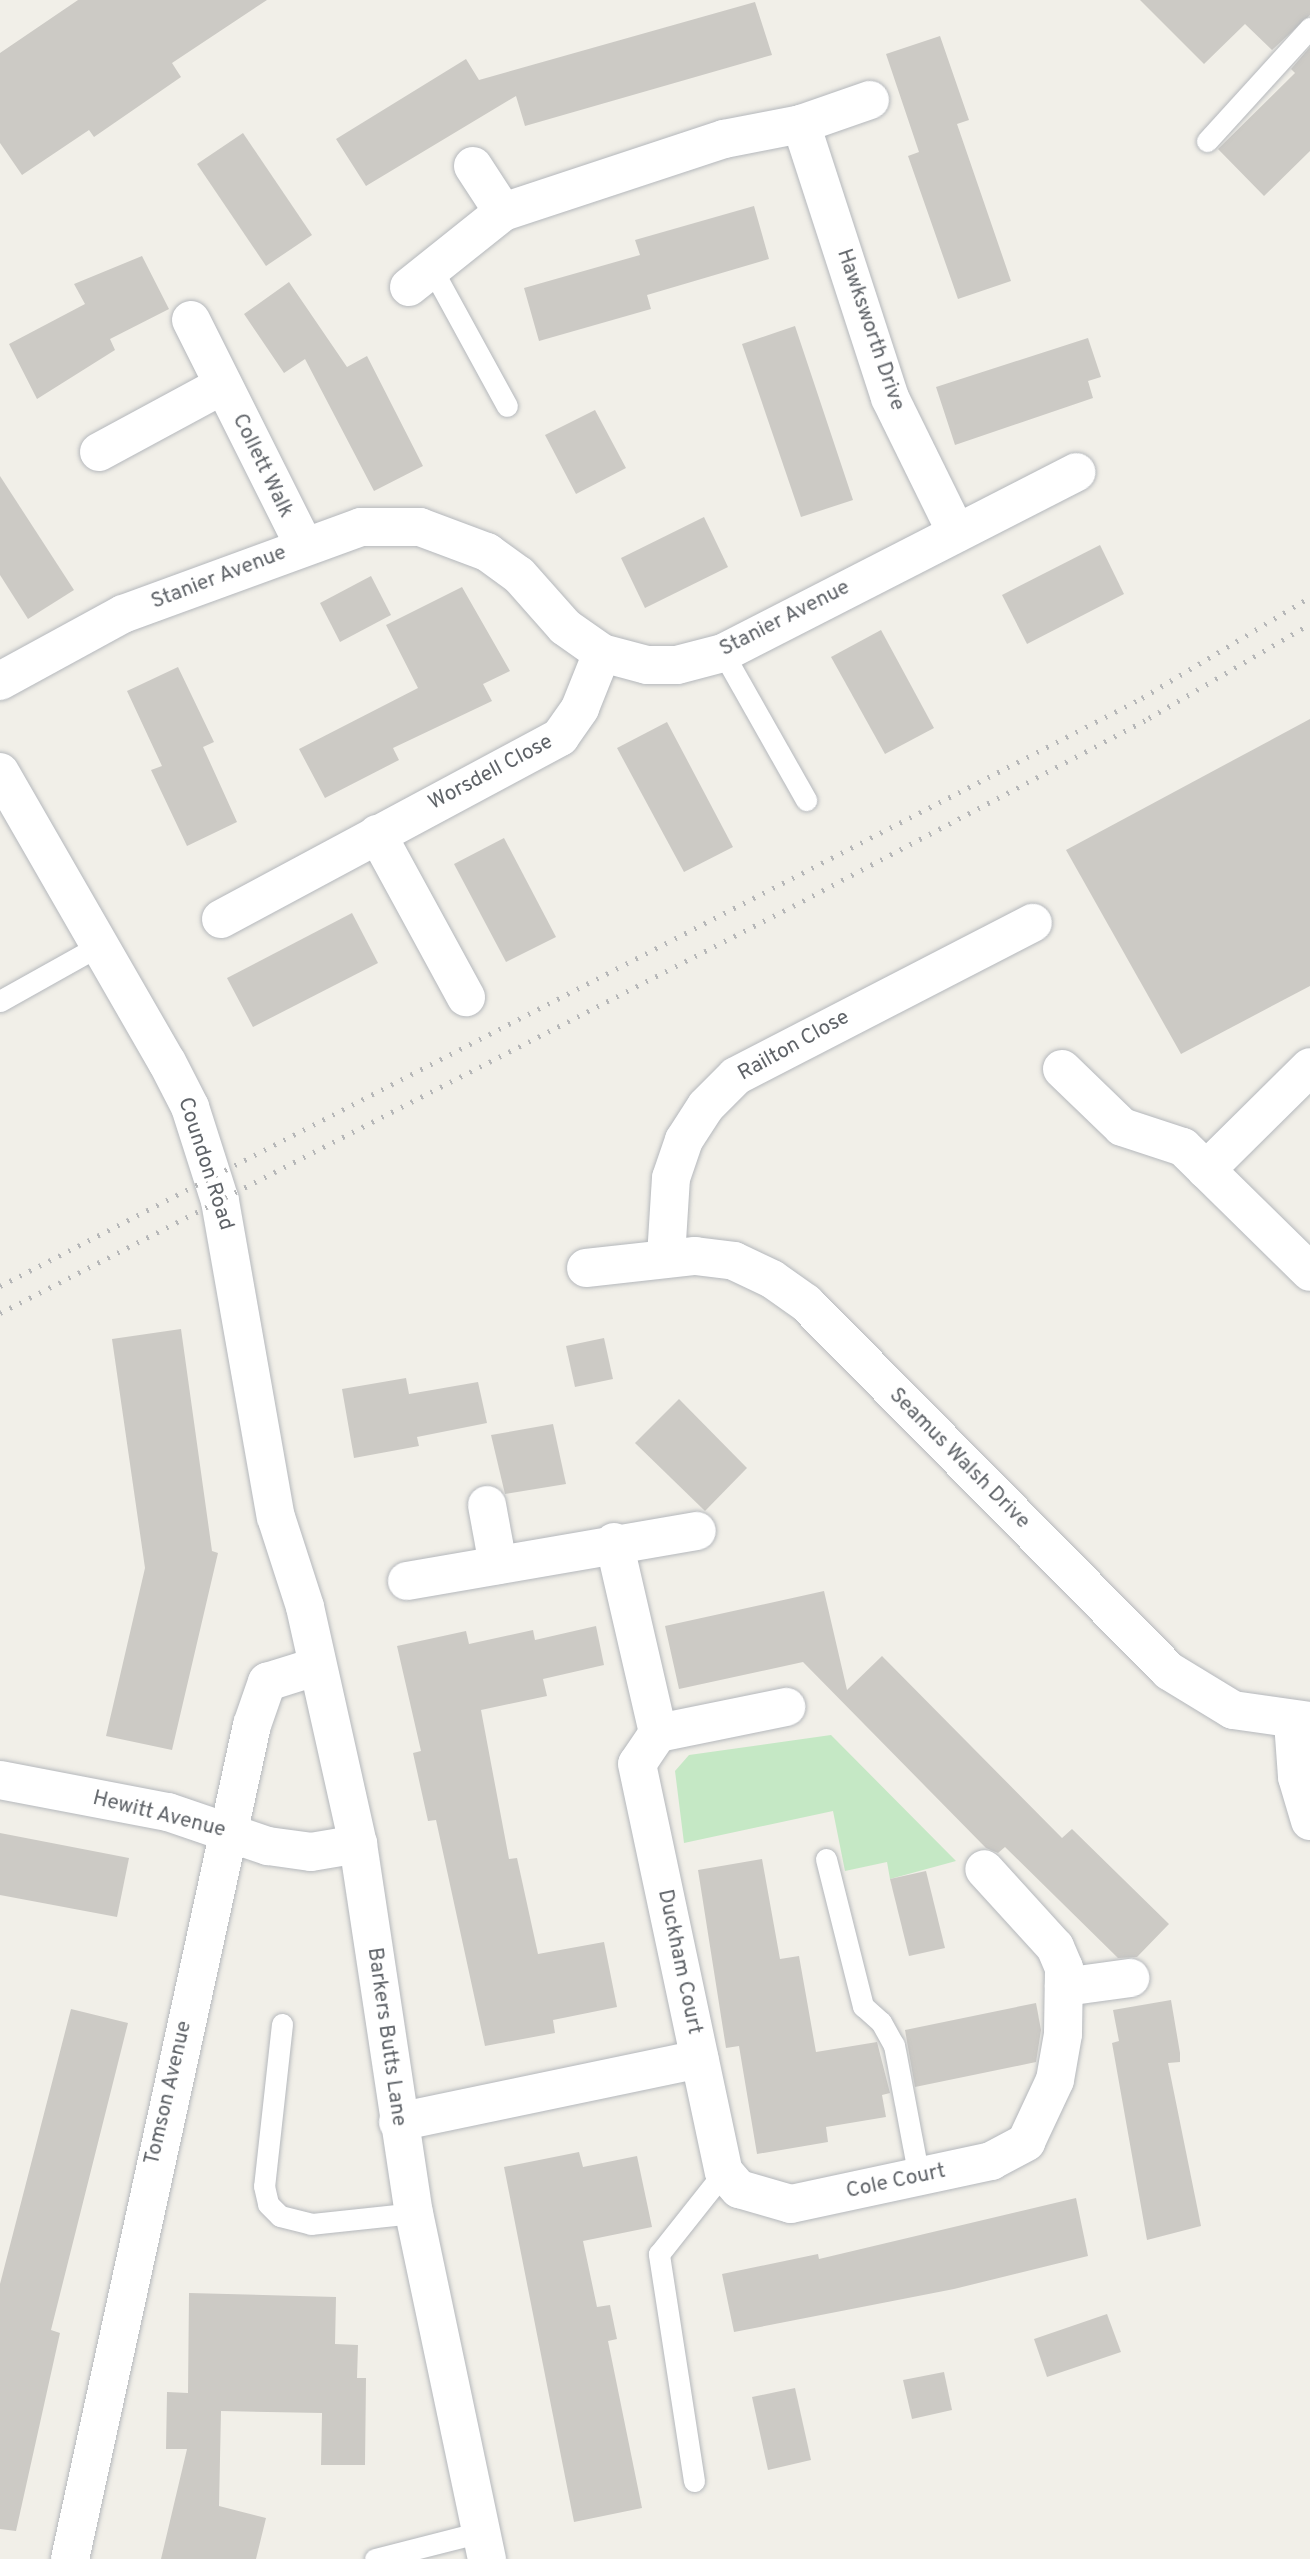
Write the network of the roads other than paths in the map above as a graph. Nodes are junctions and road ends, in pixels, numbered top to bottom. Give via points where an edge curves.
1 (1310, 28) edge
2 (870, 100) dead end
3 (801, 124) junction
4 (1207, 141) dead end
5 (473, 166) dead end
6 (503, 212) junction
7 (420, 278) joint
8 (191, 320) dead end
9 (223, 385) junction
10 (508, 407) dead end
11 (99, 452) dead end
12 (1076, 472) dead end
13 (955, 530) junction
14 (304, 546) junction
15 (602, 653) junction
16 (723, 653) junction
17 (0, 681) edge
18 (0, 772) edge
19 (806, 800) dead end
20 (377, 834) junction
21 (221, 919) dead end
22 (1033, 923) dead end
23 (102, 944) junction
24 (466, 997) dead end
25 (0, 1001) edge
26 (1310, 1068) edge
27 (1062, 1069) dead end
28 (1206, 1170) junction
29 (666, 1257) junction
30 (586, 1269) dead end
31 (1310, 1272) edge
32 (487, 1504) dead end
33 (276, 1517) joint
34 (697, 1531) dead end
35 (614, 1542) junction
36 (498, 1565) junction
37 (407, 1581) dead end
38 (317, 1666) junction
39 (786, 1707) dead end
40 (1301, 1721) edge
41 (658, 1733) junction
42 (0, 1780) edge
43 (1310, 1821) edge
44 (229, 1831) junction
45 (358, 1844) junction
46 (826, 1859) dead end
47 (984, 1869) dead end
48 (1130, 1978) dead end
49 (1064, 1987) junction
50 (282, 2024) dead end
51 (699, 2059) junction
52 (398, 2122) junction
53 (724, 2172) junction
54 (919, 2177) junction
55 (414, 2213) junction
56 (694, 2481) dead end
57 (484, 2545) edge
58 (70, 2559) edge
59 (375, 2559) edge

1 - 4 lane
2 - 3 street
3 - 6 street via 724,139
3 - 13 street, Hawksworth Drive via 890,398
5 - 6 street
6 - 7 street
7 - 10 lane
8 - 9 street, Collett Walk
9 - 11 street
9 - 14 street, Collett Walk
12 - 13 street, Stanier Avenue
13 - 16 street, Stanier Avenue
14 - 15 street, Stanier Avenue via 361,527 420,527 458,540 519,575 565,627
14 - 17 street, Stanier Avenue via 123,614
15 - 16 street, Stanier Avenue via 667,665
15 - 20 street, Worsdell Close via 580,708 560,737
16 - 19 lane
18 - 23 street, Coundon Road
20 - 21 street, Worsdell Close
20 - 24 street
22 - 29 street, Railton Close via 736,1076 706,1106 684,1140 671,1178
23 - 25 lane
23 - 33 street, Coundon Road via 167,1062 200,1136 237,1278
26 - 28 street
27 - 28 street via 1122,1127 1183,1147
28 - 31 street
29 - 30 street, Seamus Walsh Drive
29 - 40 street, Seamus Walsh Drive via 734,1261 806,1303 1169,1671 1233,1710
32 - 36 street
33 - 38 street, Barkers Butts Lane
34 - 35 street
35 - 36 street
35 - 41 street
36 - 37 street
38 - 44 street, Tomson Avenue via 267,1682
38 - 45 street, Barkers Butts Lane
39 - 41 street
40 - 43 street via 1297,1777
41 - 51 street, Duckham Court via 637,1765
42 - 44 street, Hewitt Avenue via 168,1812
44 - 45 street, Hewitt Avenue via 268,1846 312,1852
44 - 58 street, Tomson Avenue
45 - 52 street, Barkers Butts Lane
46 - 54 lane via 863,2006 881,2022 894,2045
47 - 49 street, Cole Court via 1055,1947 1065,1968
48 - 49 street
49 - 54 street, Cole Court via 1055,2080 1026,2142 991,2161
50 - 55 lane via 264,2186 268,2204 280,2216 311,2224
51 - 52 street, Duckham Court
51 - 53 street
52 - 55 street, Barkers Butts Lane
53 - 54 street, Cole Court via 739,2189 791,2204
53 - 56 lane via 659,2254
55 - 57 street, Barkers Butts Lane
57 - 59 lane

